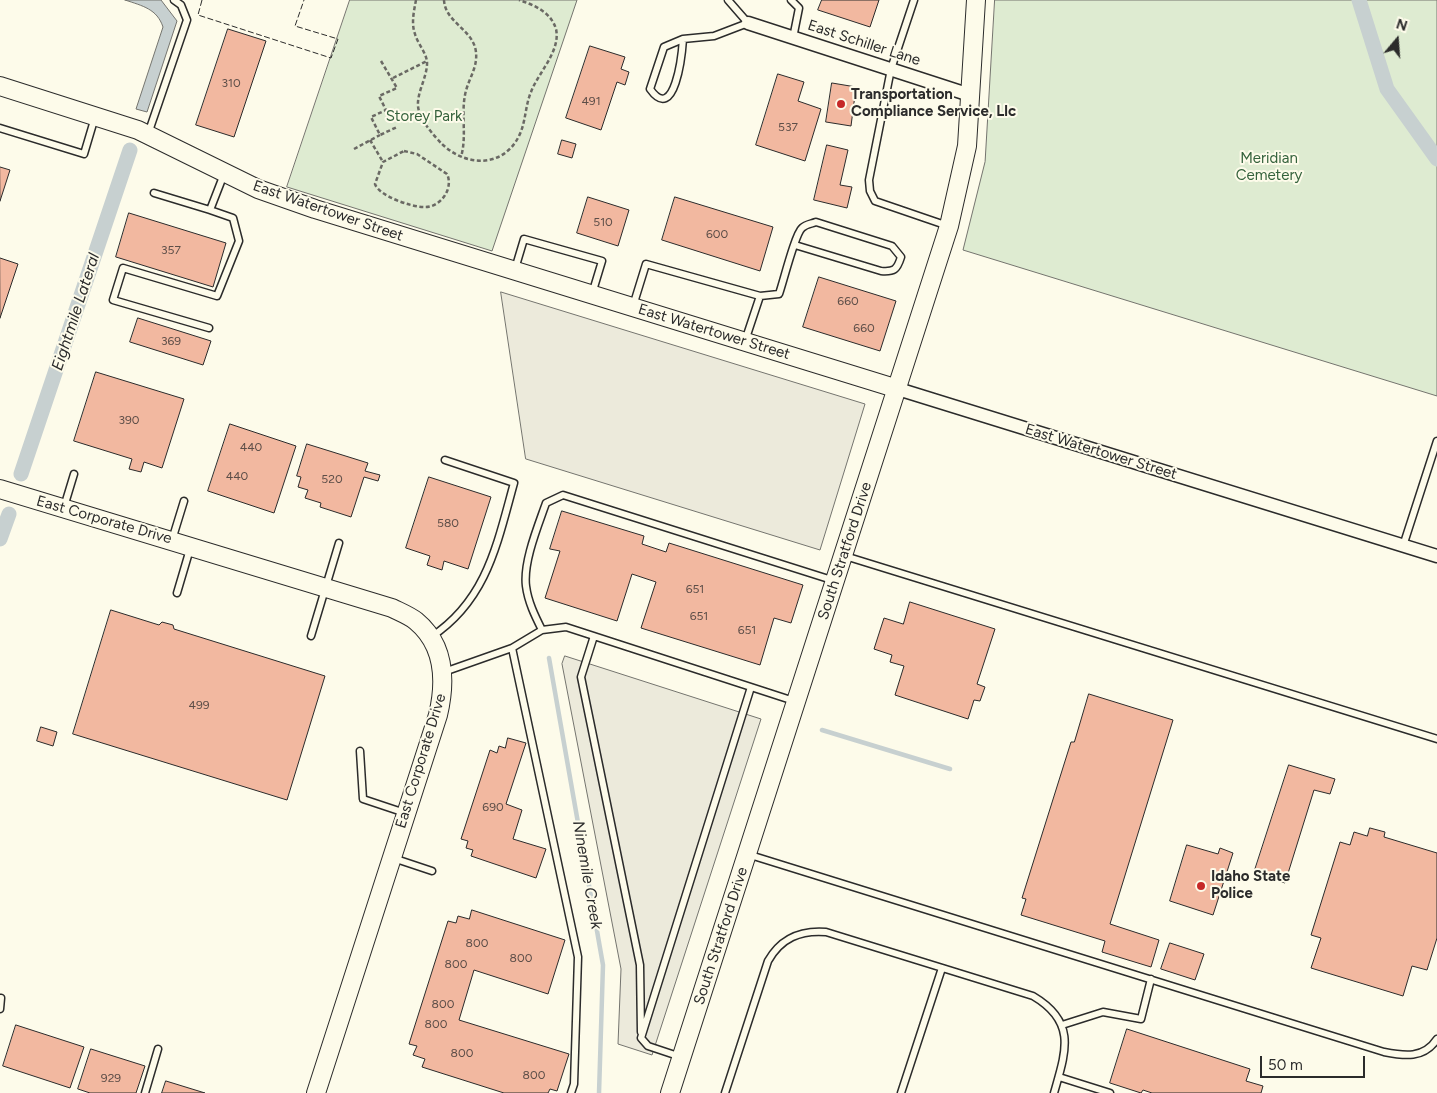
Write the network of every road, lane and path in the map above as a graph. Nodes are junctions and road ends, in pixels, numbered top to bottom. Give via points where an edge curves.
1 (174, 0) edge
2 (416, 0) edge
3 (444, 0) edge
4 (519, 0) edge
5 (728, 0) edge
6 (791, 0) edge
7 (914, 0) edge
8 (976, 0) edge
9 (748, 23) junction
10 (793, 38) junction
11 (683, 39) junction
12 (381, 61) dead end
13 (427, 61) junction
14 (891, 70) junction
15 (393, 79) junction
16 (0, 86) edge
17 (970, 95) junction
18 (96, 115) junction
19 (397, 127) dead end
20 (0, 128) edge
21 (148, 135) junction
22 (380, 135) junction
23 (370, 140) junction
24 (354, 148) dead end
25 (461, 156) junction
26 (383, 162) junction
27 (224, 173) junction
28 (154, 193) dead end
29 (210, 210) junction
30 (949, 226) junction
31 (795, 245) junction
32 (514, 271) junction
33 (592, 295) junction
34 (760, 296) junction
35 (633, 308) junction
36 (209, 328) dead end
37 (745, 342) junction
38 (898, 389) junction
39 (1437, 441) edge
40 (445, 460) dead end
41 (74, 474) dead end
42 (0, 489) edge
43 (184, 501) dead end
44 (63, 509) junction
45 (172, 540) junction
46 (339, 543) dead end
47 (191, 546) junction
48 (1403, 546) junction
49 (844, 556) junction
50 (1437, 556) edge
51 (836, 581) junction
52 (326, 587) junction
53 (177, 593) dead end
54 (542, 630) junction
55 (311, 636) dead end
56 (594, 636) junction
57 (430, 638) junction
58 (512, 648) junction
59 (444, 672) junction
60 (752, 687) junction
61 (797, 702) junction
62 (1437, 739) edge
63 (360, 751) dead end
64 (406, 813) junction
65 (747, 854) junction
66 (392, 858) junction
67 (432, 871) dead end
68 (942, 968) junction
69 (1151, 980) junction
70 (1, 998) edge
71 (0, 1009) edge
72 (1062, 1025) junction
73 (641, 1038) junction
74 (1437, 1039) edge
75 (158, 1049) dead end
76 (682, 1057) junction
77 (1059, 1077) junction
78 (145, 1093) edge
79 (316, 1093) edge
80 (571, 1093) edge
81 (670, 1093) edge
82 (725, 1093) edge
83 (900, 1093) edge
84 (1054, 1093) edge
85 (1110, 1093) edge

1 - 21 lane via 181,5 187,20
2 - 13 path via 414,28
3 - 25 path via 450,17 470,37 476,59 465,94 465,134
4 - 25 path via 538,8 553,22 555,43 531,91 522,130 512,146 502,155 484,162
5 - 9 lane
6 - 10 lane via 799,8
7 - 14 lane
8 - 17 street, South Stratford Drive
9 - 10 street, East Schiller Lane
9 - 11 lane via 714,36
10 - 14 street, East Schiller Lane
11 - 11 lane via 664,47 650,89 659,98 671,95 682,62
12 - 15 path
13 - 15 path
13 - 25 path via 419,112 434,136
14 - 17 street, East Schiller Lane
14 - 30 lane via 869,180 870,191 876,200
15 - 22 path via 397,88 379,96 386,110 372,117
16 - 18 street, East Watertower Street
17 - 30 street, South Stratford Drive via 968,146
18 - 20 lane via 84,154
18 - 21 street, East Watertower Street
19 - 22 path
21 - 27 street, East Watertower Street
22 - 23 path
23 - 24 path
23 - 26 path
26 - 26 path via 404,151 417,154 444,170 449,177 447,190 439,202 424,208 385,196 375,184
27 - 29 lane
27 - 32 street, East Watertower Street via 315,209
28 - 29 lane
29 - 36 lane via 233,218 239,241 217,296 123,268 113,300
30 - 38 street, South Stratford Drive
31 - 31 lane via 800,229 816,222 892,246 901,257 892,272 881,271
31 - 34 lane via 779,294
32 - 33 street, East Watertower Street
32 - 33 lane via 524,239 602,261
33 - 35 street, East Watertower Street
34 - 35 lane via 646,264
34 - 37 lane
35 - 37 street, East Watertower Street
37 - 38 street, East Watertower Street
38 - 48 street, East Watertower Street
38 - 49 street, South Stratford Drive
39 - 48 lane
40 - 57 lane via 514,483 491,563 470,601 452,624
41 - 44 lane
42 - 44 street, East Corporate Drive
43 - 45 lane
44 - 45 street, East Corporate Drive
45 - 47 street, East Corporate Drive
46 - 52 lane
47 - 52 street, East Corporate Drive
47 - 53 lane
48 - 50 street, East Watertower Street
49 - 51 street, South Stratford Drive
49 - 62 lane
51 - 54 lane via 563,496 546,503 530,555 526,585
51 - 61 street, South Stratford Drive
52 - 55 lane
52 - 57 street, East Corporate Drive via 392,608 416,622
54 - 56 lane via 566,627
54 - 58 lane
56 - 60 lane
56 - 73 lane via 581,677 640,965
57 - 59 street, East Corporate Drive
58 - 59 lane
58 - 80 lane via 578,957 574,1084
59 - 64 street, East Corporate Drive via 438,714
60 - 61 lane
60 - 73 lane
61 - 65 street, South Stratford Drive
63 - 64 lane via 363,799
64 - 66 street, East Corporate Drive
65 - 69 lane
65 - 76 street, South Stratford Drive
66 - 67 lane
66 - 79 street, East Corporate Drive
68 - 72 lane via 1032,996 1045,1004
68 - 82 lane via 826,932 813,931 789,938 768,961
68 - 83 lane
69 - 72 lane via 1141,1019 1103,1012
69 - 74 lane via 1401,1056 1414,1056
70 - 71 lane
72 - 77 lane via 1066,1047
73 - 76 lane via 648,1046
75 - 78 lane
76 - 81 street, South Stratford Drive
77 - 84 lane
77 - 85 lane

